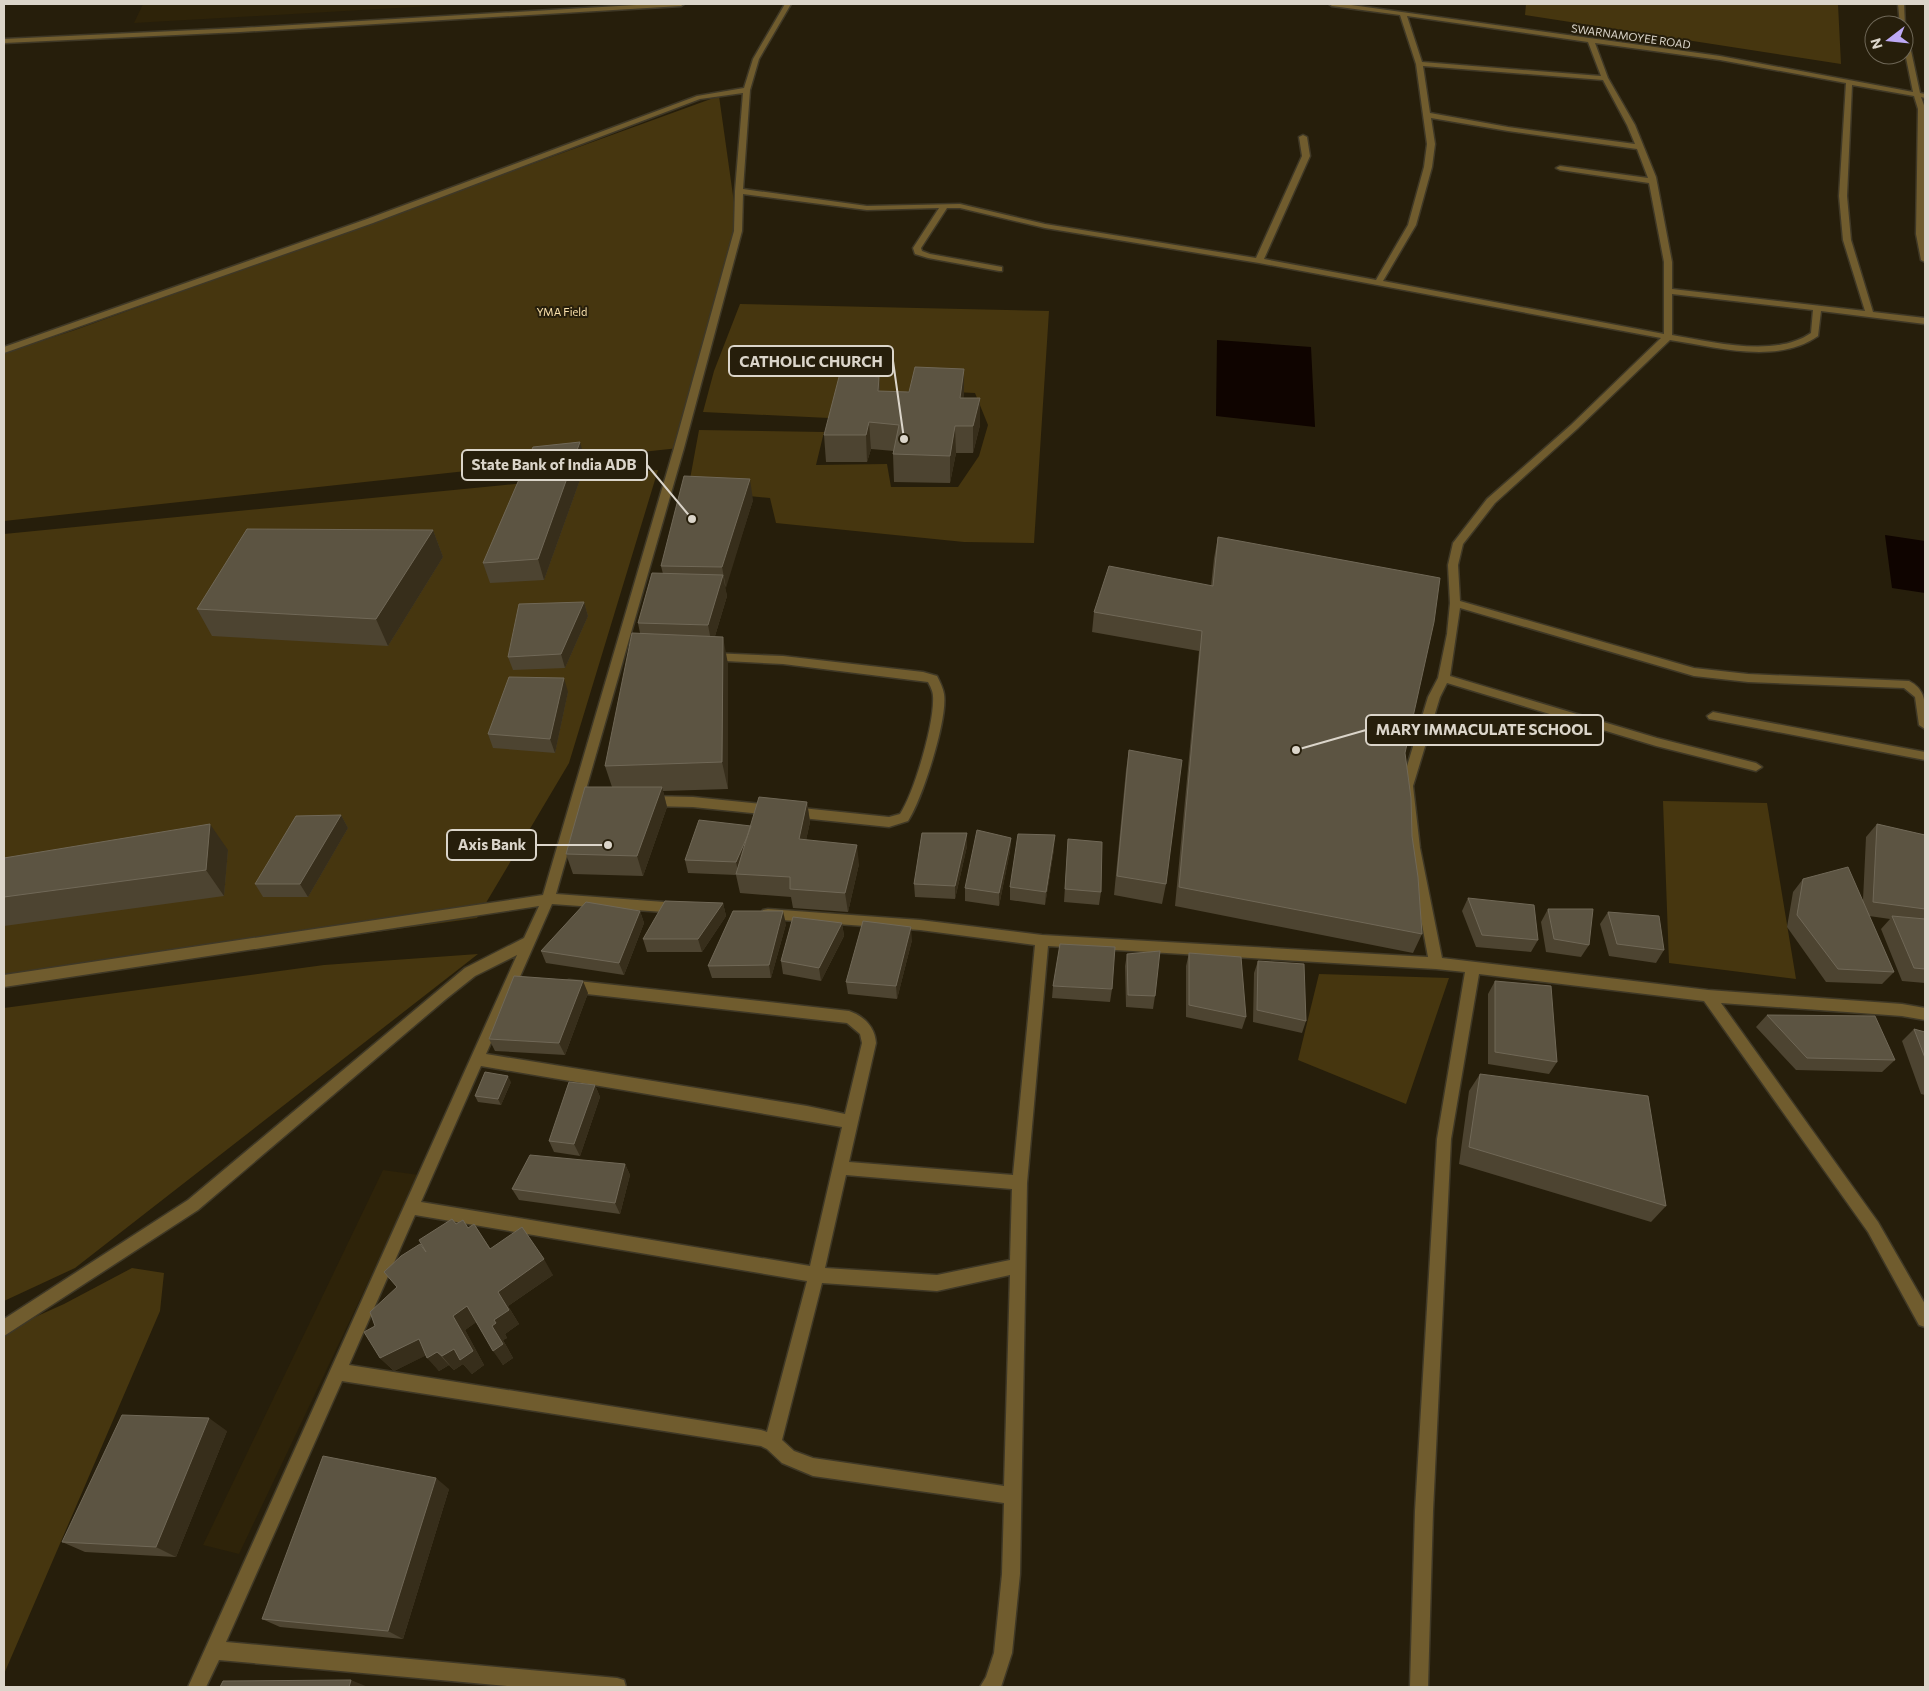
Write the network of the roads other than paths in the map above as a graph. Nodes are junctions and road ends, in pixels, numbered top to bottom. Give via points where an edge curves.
1 (681, 4) edge
2 (788, 4) edge
3 (1332, 4) edge
4 (1359, 6) edge
5 (1403, 14) junction
6 (1591, 40) junction
7 (4, 41) edge
8 (1419, 64) junction
9 (1911, 65) edge
10 (1605, 78) junction
11 (1849, 82) junction
12 (747, 90) junction
13 (1917, 95) junction
14 (1925, 96) edge
15 (1427, 115) junction
16 (1303, 138) dead end
17 (1640, 147) junction
18 (1560, 168) dead end
19 (1652, 180) junction
20 (739, 191) junction
21 (1923, 195) edge
22 (946, 205) junction
23 (1922, 234) edge
24 (1259, 260) junction
25 (1925, 260) edge
26 (1000, 270) dead end
27 (1378, 283) junction
28 (1668, 291) junction
29 (1817, 308) junction
30 (1870, 315) junction
31 (1925, 321) edge
32 (1668, 337) junction
33 (4, 350) edge
34 (1455, 603) junction
35 (696, 657) edge
36 (1444, 678) junction
37 (1713, 716) dead end
38 (1925, 725) edge
39 (1925, 756) edge
40 (1756, 767) dead end
41 (635, 800) edge
42 (548, 899) junction
43 (692, 909) edge
44 (752, 913) edge
45 (1042, 940) junction
46 (529, 942) junction
47 (1436, 963) junction
48 (1473, 967) junction
49 (4, 981) edge
50 (552, 984) edge
51 (1708, 996) junction
52 (1925, 1014) edge
53 (477, 1059) junction
54 (850, 1122) junction
55 (840, 1168) junction
56 (1020, 1182) junction
57 (410, 1207) junction
58 (1018, 1266) junction
59 (816, 1275) junction
60 (1925, 1319) edge
61 (4, 1328) edge
62 (338, 1372) junction
63 (773, 1443) junction
64 (1012, 1496) junction
65 (215, 1650) junction
66 (992, 1686) edge
67 (198, 1687) edge
68 (617, 1687) edge
69 (1419, 1687) edge

1 - 7 street
2 - 12 street via 756,59
3 - 4 street, SWARNAMOYEE ROAD
4 - 5 street, SWARNAMOYEE ROAD
5 - 6 street, SWARNAMOYEE ROAD
5 - 8 street
6 - 10 street
6 - 11 street, SWARNAMOYEE ROAD via 1720,58
8 - 10 street
8 - 15 street
9 - 13 street
10 - 17 street
11 - 13 street, SWARNAMOYEE ROAD
11 - 30 street via 1843,196 1847,240
12 - 20 street
12 - 33 street via 699,97 370,221
13 - 14 street, SWARNAMOYEE ROAD
13 - 21 street via 1922,110
15 - 17 street
15 - 27 street via 1431,144 1428,167 1412,225
16 - 24 street via 1306,156
17 - 19 street
18 - 19 street
19 - 28 street via 1668,262
20 - 22 street via 867,208
20 - 42 street via 738,230 624,654 583,798
21 - 23 street
22 - 24 street via 977,209 1045,226
22 - 26 street via 917,248 918,252
23 - 25 street
24 - 27 street
27 - 32 street
28 - 29 street
28 - 32 street
29 - 30 street
29 - 32 street via 1815,334 1794,346 1777,349 1748,347
30 - 31 street
32 - 34 street via 1491,501 1468,527 1458,543 1452,565
34 - 36 street
34 - 38 street via 1694,672 1748,678 1910,685 1922,697
35 - 41 street via 783,660 933,679 939,697 928,755 912,807 904,818 889,822 693,802
36 - 40 street via 1656,742
36 - 47 street via 1434,697 1407,786 1414,848
37 - 39 street
42 - 43 street
42 - 46 street
42 - 49 street
44 - 45 street via 920,925
45 - 47 street
45 - 56 street
46 - 53 street via 518,980
46 - 61 street via 470,972 440,995 193,1205
47 - 48 street
48 - 51 street
48 - 69 street via 1444,1139 1424,1511
50 - 54 street via 849,1017 863,1024 870,1038
51 - 52 street
51 - 60 street via 1873,1227
53 - 54 street
53 - 57 street
54 - 55 street
55 - 56 street
55 - 59 street
56 - 58 street
57 - 59 street
57 - 62 street
58 - 59 street via 937,1283
58 - 64 street
59 - 63 street
62 - 63 street via 761,1438
62 - 65 street
63 - 64 street via 788,1457 813,1467
64 - 66 street via 1003,1653
65 - 67 street
65 - 68 street

